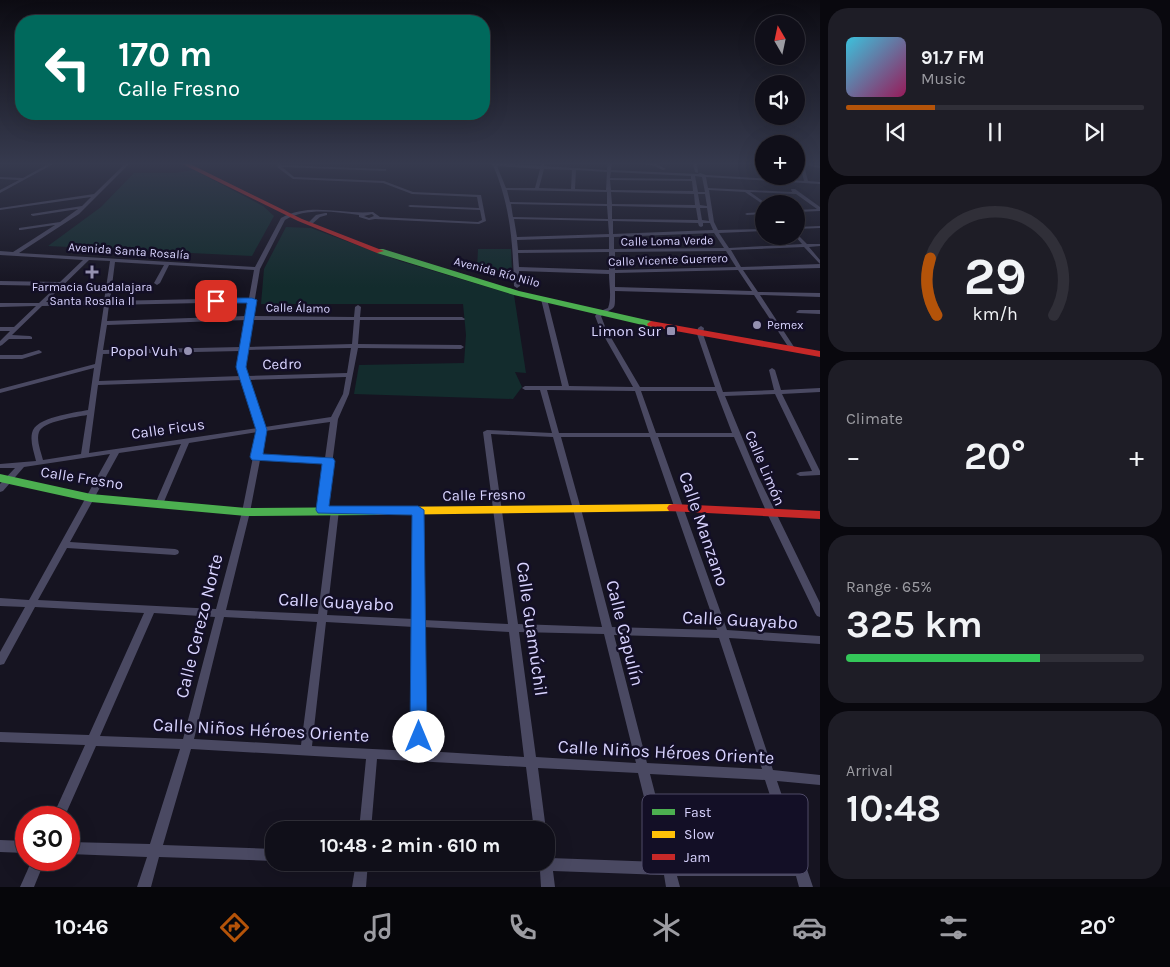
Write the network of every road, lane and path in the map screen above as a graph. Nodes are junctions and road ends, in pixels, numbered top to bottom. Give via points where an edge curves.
1 (31, 204) edge
2 (49, 204) edge
3 (87, 204) edge
4 (275, 204) edge
5 (277, 204) edge
6 (480, 204) edge
7 (508, 204) edge
8 (555, 204) edge
9 (19, 206) junction
10 (410, 206) joint
11 (610, 206) junction
12 (697, 206) junction
13 (84, 207) junction
14 (709, 207) joint
15 (52, 209) dead end
16 (481, 209) junction
17 (0, 210) edge
18 (820, 210) edge
19 (805, 211) edge
20 (294, 213) junction
21 (747, 214) dead end
22 (755, 214) edge
23 (33, 215) dead end
24 (362, 215) junction
25 (23, 216) dead end
26 (314, 217) junction
27 (511, 218) junction
28 (408, 219) junction
29 (611, 220) junction
30 (700, 221) junction
31 (64, 222) junction
32 (712, 222) junction
33 (820, 227) edge
34 (805, 228) edge
35 (21, 229) dead end
36 (755, 230) edge
37 (703, 232) junction
38 (716, 232) junction
39 (612, 236) junction
40 (515, 239) junction
41 (820, 245) edge
42 (806, 246) junction
43 (729, 249) junction
44 (515, 252) junction
45 (612, 252) junction
46 (0, 253) edge
47 (14, 254) junction
48 (88, 258) junction
49 (413, 259) junction
50 (113, 260) junction
51 (168, 263) junction
52 (820, 264) edge
53 (258, 268) junction
54 (740, 268) junction
55 (517, 269) junction
56 (611, 272) junction
57 (0, 283) edge
58 (158, 283) dead end
59 (61, 284) junction
60 (517, 286) junction
61 (611, 289) junction
62 (757, 294) junction
63 (820, 295) edge
64 (544, 299) junction
65 (252, 300) junction
66 (106, 303) junction
67 (0, 306) edge
68 (39, 306) junction
69 (358, 307) dead end
70 (605, 311) junction
71 (799, 312) dead end
72 (820, 312) edge
73 (249, 318) junction
74 (462, 319) dead end
75 (357, 320) junction
76 (104, 323) junction
77 (0, 329) edge
78 (15, 329) junction
79 (701, 331) junction
80 (7, 337) junction
81 (30, 338) dead end
82 (0, 344) edge
83 (355, 346) junction
84 (791, 346) junction
85 (461, 347) dead end
86 (244, 348) junction
87 (820, 348) edge
88 (40, 352) dead end
89 (100, 352) junction
90 (820, 354) edge
91 (0, 357) edge
92 (98, 365) junction
93 (772, 370) dead end
94 (350, 375) junction
95 (244, 378) junction
96 (95, 383) junction
97 (525, 388) dead end
98 (543, 388) junction
99 (566, 388) junction
100 (637, 388) junction
101 (0, 390) edge
102 (820, 390) edge
103 (719, 392) junction
104 (778, 392) junction
105 (91, 412) junction
106 (334, 419) junction
107 (262, 430) junction
108 (653, 434) junction
109 (556, 435) junction
110 (737, 435) junction
111 (186, 441) junction
112 (116, 451) junction
113 (85, 455) junction
114 (256, 457) junction
115 (329, 461) junction
116 (40, 462) junction
117 (22, 465) junction
118 (2, 466) edge
119 (818, 473) edge
120 (800, 474) dead end
121 (2, 482) edge
122 (91, 498) junction
123 (159, 504) junction
124 (680, 508) junction
125 (496, 509) junction
126 (577, 509) junction
127 (322, 510) junction
128 (335, 510) junction
129 (418, 510) junction
130 (246, 512) junction
131 (769, 512) junction
132 (820, 515) edge
133 (64, 545) junction
134 (175, 552) dead end
135 (0, 602) edge
136 (31, 605) junction
137 (150, 611) junction
138 (220, 613) junction
139 (820, 613) edge
140 (322, 618) junction
141 (418, 623) junction
142 (513, 628) junction
143 (608, 632) junction
144 (723, 634) junction
145 (820, 640) edge
146 (0, 661) edge
147 (0, 737) edge
148 (93, 740) junction
149 (187, 744) junction
150 (306, 750) junction
151 (372, 754) junction
152 (419, 756) junction
153 (531, 762) junction
154 (642, 768) junction
155 (770, 775) junction
156 (820, 780) edge
157 (649, 794) edge
158 (776, 794) edge
159 (63, 806) edge
160 (366, 821) edge
161 (539, 821) edge
162 (0, 846) edge
163 (15, 847) edge
164 (80, 848) edge
165 (155, 851) junction
166 (265, 855) edge
167 (555, 864) edge
168 (642, 868) edge
169 (34, 871) edge
170 (361, 871) edge
171 (546, 871) edge
172 (669, 874) edge
173 (801, 874) edge
174 (27, 887) edge
175 (144, 887) edge
176 (359, 887) edge
177 (548, 887) edge
178 (673, 887) edge
179 (806, 887) edge

1 - 9 street
2 - 15 street
3 - 13 street
4 - 20 main road, Avenida Río Nilo
5 - 20 main road, Avenida Río Nilo
6 - 16 street
7 - 27 street
8 - 11 street
9 - 17 street
9 - 25 street
10 - 16 street
10 - 28 street
11 - 12 street
11 - 29 street, Calle Manzano
12 - 14 street
12 - 30 street
13 - 23 street
13 - 31 street
14 - 32 street
16 - 28 street via 482,222
18 - 19 street
20 - 26 main road, Avenida Río Nilo
20 - 53 street via 283,219
21 - 22 street
24 - 26 street
24 - 26 street
24 - 28 street via 369,219
26 - 49 main road, Avenida Río Nilo via 339,236
27 - 29 street
27 - 40 street
29 - 30 street
29 - 39 street, Calle Manzano
30 - 32 street
30 - 37 street
31 - 35 street
31 - 47 street
32 - 38 street
33 - 34 street
36 - 38 street
37 - 38 street
37 - 39 street
38 - 43 street
39 - 40 street
39 - 45 street, Calle Manzano
40 - 44 street
41 - 42 street, Calle Loma Verde
42 - 43 street, Calle Loma Verde
42 - 52 street
43 - 45 street, Calle Loma Verde
43 - 54 street
44 - 45 street, Calle Loma Verde
44 - 55 street
45 - 56 street, Calle Manzano
46 - 47 street, Avenida Santa Rosalía
47 - 48 street, Avenida Santa Rosalía
48 - 50 street, Avenida Santa Rosalía
48 - 59 street
49 - 60 main road, Avenida Río Nilo
49 - 64 main road, Avenida Río Nilo
50 - 51 street, Avenida Santa Rosalía
50 - 66 street
51 - 53 street, Avenida Santa Rosalía
51 - 58 street
52 - 54 street, Calle Vicente Guerrero
53 - 65 street
54 - 56 street, Calle Vicente Guerrero
54 - 62 street
55 - 56 street, Calle Vicente Guerrero
55 - 60 street
56 - 61 street, Calle Manzano
57 - 59 street
59 - 68 street
60 - 70 main road, Avenida Río Nilo
61 - 62 street
61 - 70 street, Calle Manzano
62 - 63 street
62 - 84 street
64 - 70 main road, Avenida Río Nilo
64 - 99 street
65 - 66 street
65 - 73 street
66 - 68 street
66 - 76 street
67 - 68 street
68 - 78 street
69 - 75 street
70 - 79 main road, Avenida Río Nilo
70 - 100 street, Calle Manzano via 598,316 603,329
71 - 72 street
73 - 75 street, Calle Álamo
73 - 76 street, Calle Álamo
73 - 86 street
74 - 75 street, Calle Álamo
75 - 83 street
76 - 89 street
77 - 78 street
78 - 80 street
79 - 84 main road, Avenida Río Nilo
79 - 103 street, Calle Limón
80 - 81 street
80 - 82 street
83 - 85 street
83 - 86 street
83 - 94 street
84 - 87 main road, Avenida Río Nilo
84 - 90 main road, Avenida Río Nilo
86 - 89 street
86 - 95 street via 241,367
88 - 91 street via 22,357
89 - 92 street
92 - 96 street
92 - 101 street
93 - 104 street
94 - 95 street, Cedro
94 - 106 street via 346,394
95 - 96 street, Cedro
95 - 107 street
96 - 105 street
97 - 98 street
98 - 99 street
98 - 109 street, Calle Capulín
99 - 100 street
100 - 103 street
100 - 108 street, Calle Manzano
102 - 104 street
103 - 104 street
103 - 110 street, Calle Limón
104 - 119 street
105 - 113 street
105 - 116 street via 39,427 35,432
106 - 107 street, Calle Ficus
106 - 115 street
107 - 111 street, Calle Ficus
107 - 114 street, Calle Cerezo Norte
108 - 109 street
108 - 110 street
108 - 124 street, Calle Manzano
109 - 125 street, Calle Guamúchil via 487,432
109 - 126 street, Calle Capulín
110 - 131 street, Calle Limón
111 - 112 street, Calle Ficus
111 - 123 street
112 - 113 street, Calle Ficus
112 - 122 street
113 - 116 street, Calle Ficus
114 - 115 street
114 - 130 street, Calle Cerezo Norte
115 - 127 street
116 - 117 street, Calle Ficus
117 - 118 street, Calle Ficus
117 - 121 street
119 - 120 street
121 - 122 main road, Calle Fresno
122 - 123 main road, Calle Fresno
122 - 133 street
123 - 130 main road, Calle Fresno
124 - 126 main road, Calle Fresno
124 - 131 main road, Calle Fresno
124 - 144 street, Calle Manzano
125 - 126 main road, Calle Fresno
125 - 129 main road, Calle Fresno
125 - 142 street, Calle Guamúchil
126 - 143 street, Calle Capulín
127 - 128 main road, Calle Fresno
127 - 130 main road, Calle Fresno
128 - 129 main road, Calle Fresno
128 - 140 street
129 - 141 street
130 - 138 street, Calle Cerezo Norte
131 - 132 main road, Calle Fresno
131 - 139 street, Calle Limón
133 - 134 street
133 - 136 street
135 - 136 street, Calle Guayabo
136 - 137 street, Calle Guayabo
136 - 146 street
137 - 138 street, Calle Guayabo
137 - 148 street
138 - 140 street, Calle Guayabo
138 - 149 street, Calle Cerezo Norte
140 - 141 street, Calle Guayabo
140 - 150 street
141 - 142 street, Calle Guayabo
141 - 152 street
142 - 143 street, Calle Guayabo
142 - 153 street, Calle Guamúchil
143 - 144 street, Calle Guayabo
143 - 154 street, Calle Capulín
144 - 145 street, Calle Guayabo
144 - 155 street, Calle Manzano
147 - 148 street, Calle Niños Héroes Oriente
148 - 149 street, Calle Niños Héroes Oriente
148 - 159 street
149 - 150 street, Calle Niños Héroes Oriente
149 - 165 street, Calle Cerezo Norte
150 - 151 street, Calle Niños Héroes Oriente
151 - 152 street, Calle Niños Héroes Oriente
151 - 160 street
152 - 153 street, Calle Niños Héroes Oriente
153 - 154 street, Calle Niños Héroes Oriente
153 - 161 street, Calle Guamúchil
154 - 155 street, Calle Niños Héroes Oriente
154 - 157 street, Calle Capulín
155 - 156 street, Calle Niños Héroes Oriente
155 - 158 street, Calle Manzano
162 - 163 street
164 - 165 street
165 - 166 street
165 - 175 street, Calle Cerezo Norte
167 - 168 street
169 - 174 street
170 - 176 street
171 - 177 street
172 - 178 street, Calle Capulín
173 - 179 street, Calle Manzano

